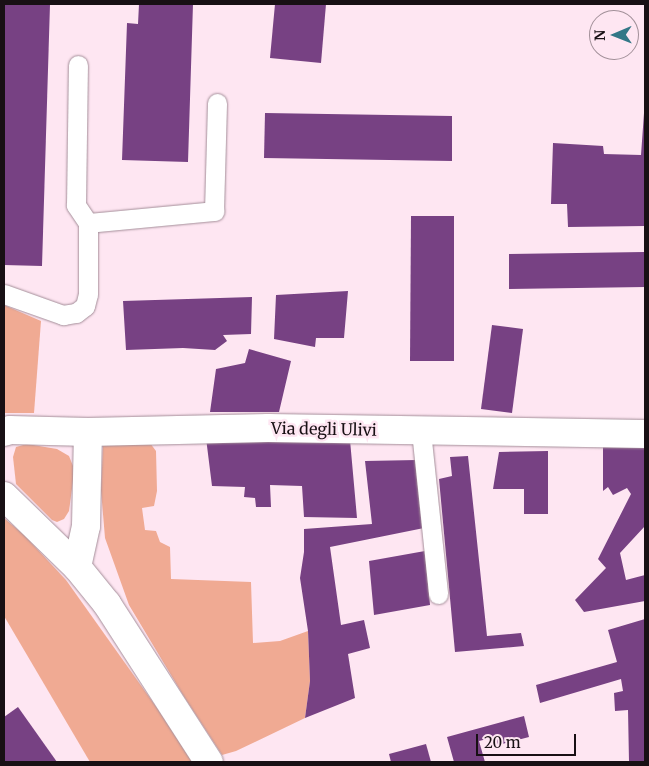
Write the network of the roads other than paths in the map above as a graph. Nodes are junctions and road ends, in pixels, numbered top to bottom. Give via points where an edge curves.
1 (78, 65) dead end
2 (217, 103) dead end
3 (88, 224) junction
4 (4, 294) edge
5 (421, 431) junction
6 (4, 432) edge
7 (88, 432) junction
8 (645, 434) edge
9 (4, 496) edge
10 (77, 567) junction
11 (438, 594) dead end
12 (209, 762) edge

1 - 3 lane via 76,205
2 - 3 lane via 214,211
3 - 4 lane via 88,294 85,306 76,314 63,316
5 - 7 street, Via degli Ulivi via 268,428
5 - 8 street, Via degli Ulivi
5 - 11 lane
6 - 7 street, Via degli Ulivi
7 - 10 street via 86,526
9 - 10 street
10 - 12 street via 107,604

